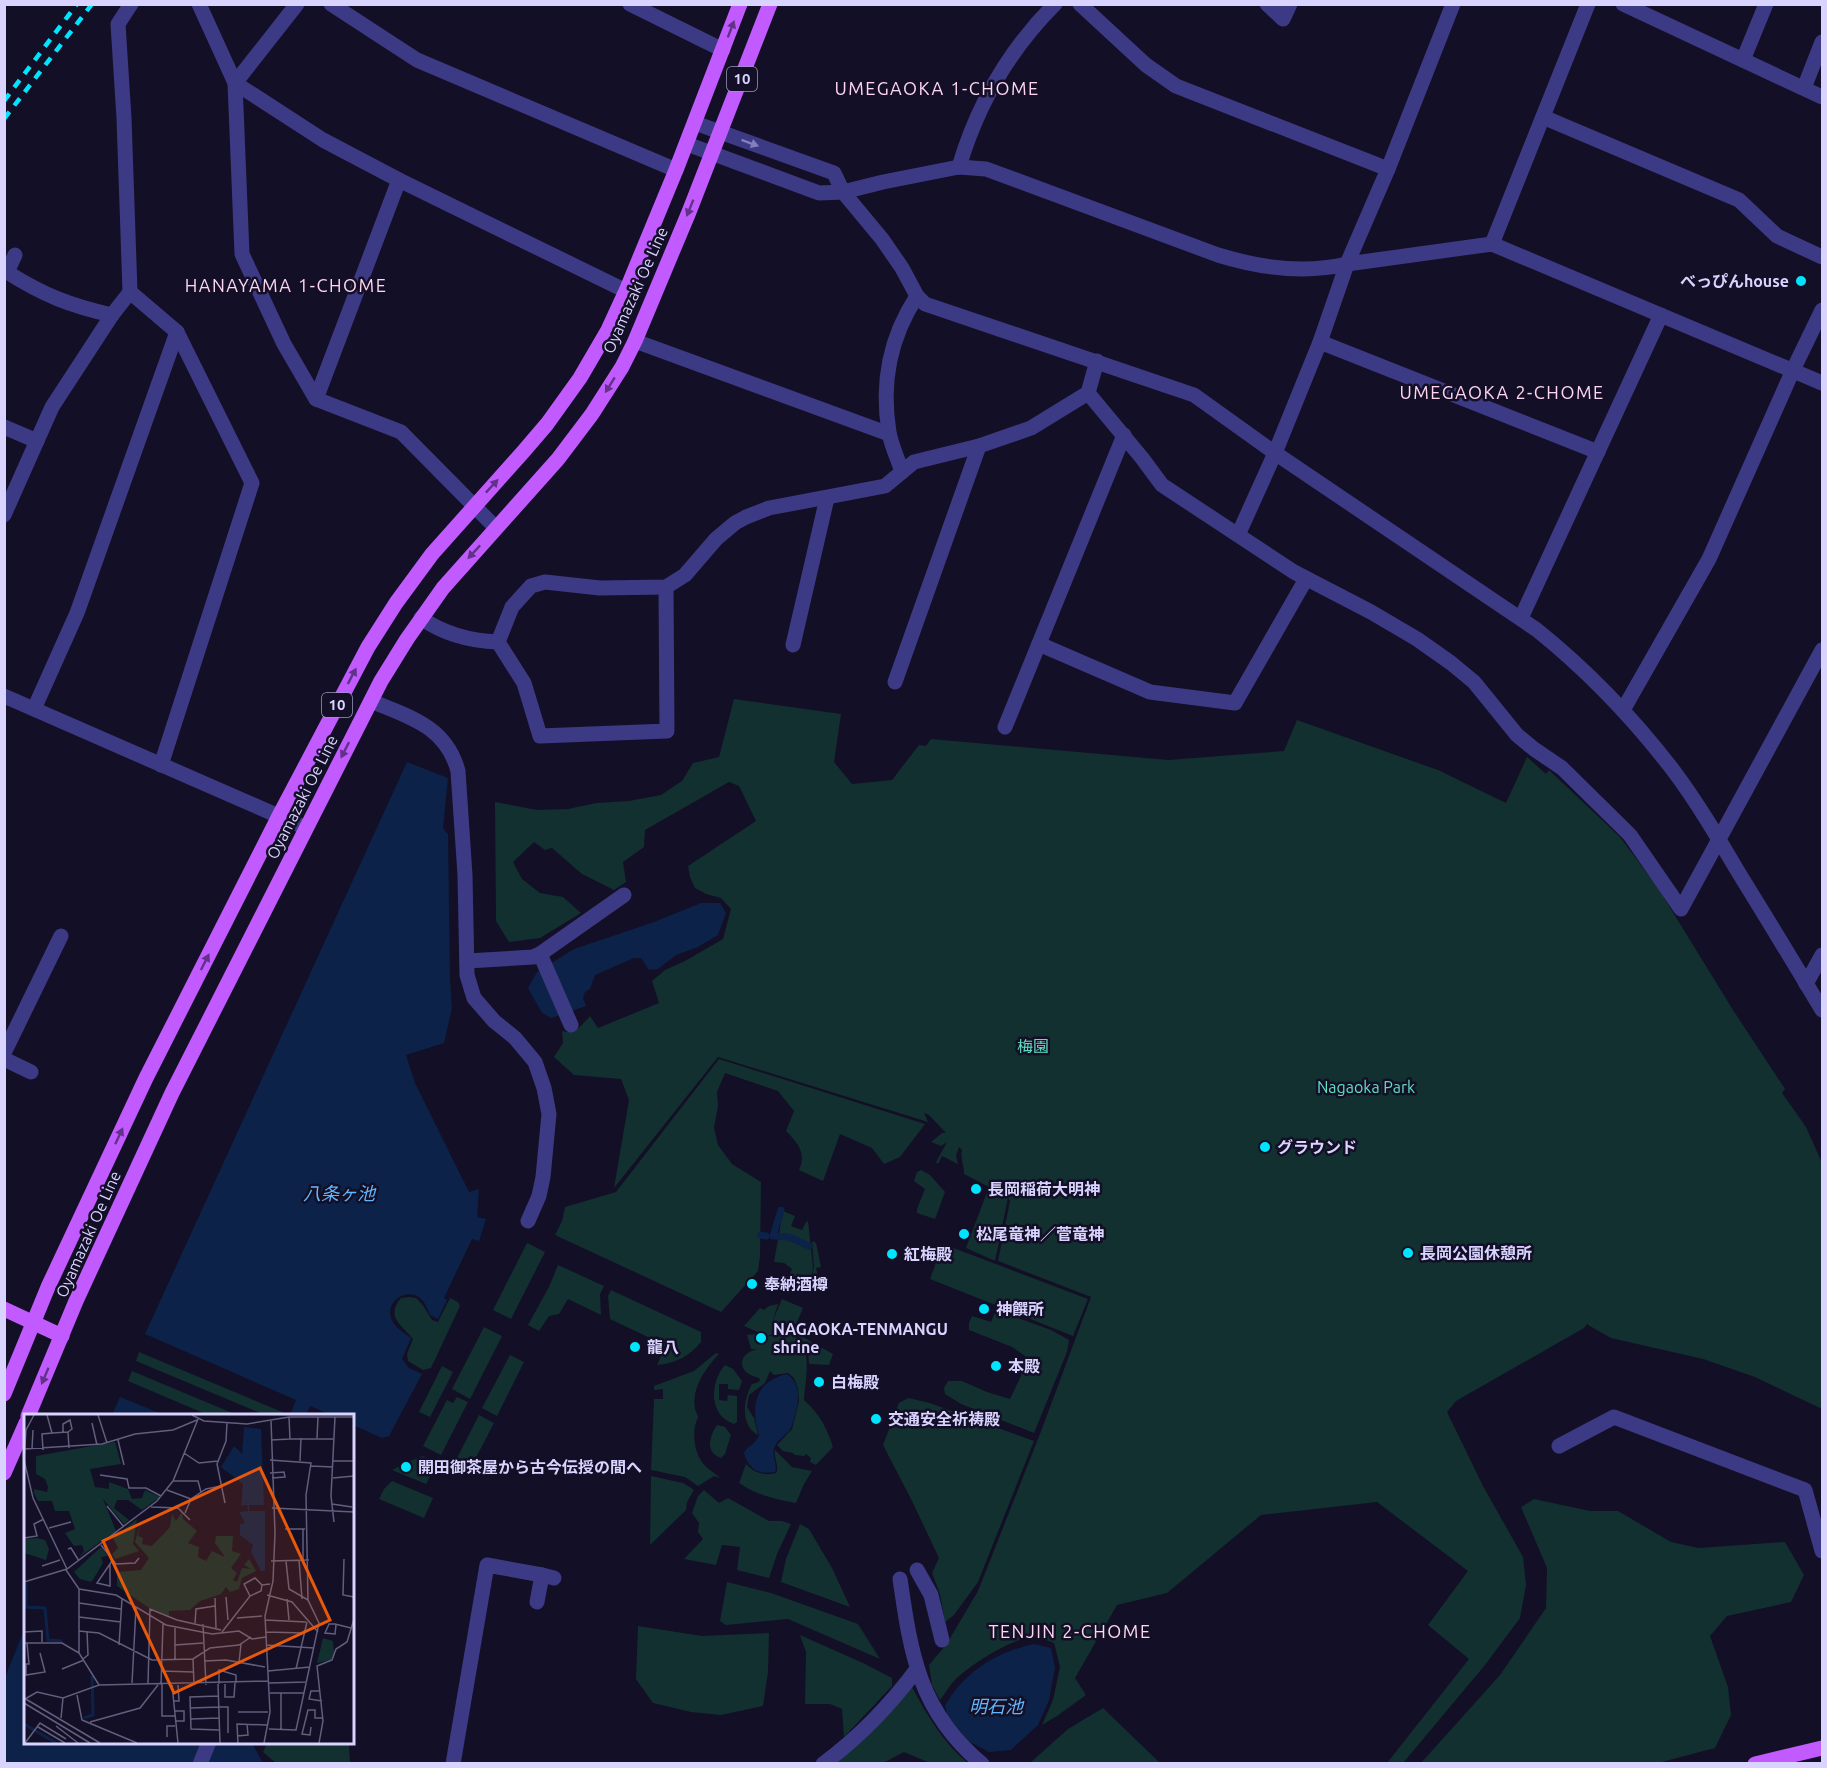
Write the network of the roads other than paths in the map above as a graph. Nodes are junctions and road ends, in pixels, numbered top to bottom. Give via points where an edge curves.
1 (131, 4) edge
2 (199, 4) edge
3 (297, 4) edge
4 (331, 4) edge
5 (630, 4) edge
6 (740, 4) edge
7 (770, 4) edge
8 (1054, 4) edge
9 (1080, 4) edge
10 (1267, 4) edge
11 (1290, 4) edge
12 (1453, 4) edge
13 (1588, 4) edge
14 (1623, 4) edge
15 (1766, 4) edge
16 (1822, 42) edge
17 (723, 50) junction
18 (1743, 60) junction
19 (236, 83) junction
20 (1804, 88) junction
21 (1822, 97) edge
22 (1543, 117) junction
23 (695, 123) junction
24 (721, 132) junction
25 (687, 144) junction
26 (712, 153) junction
27 (959, 167) junction
28 (1388, 169) junction
29 (676, 170) junction
30 (399, 180) junction
31 (843, 192) junction
32 (1492, 244) junction
33 (15, 255) dead end
34 (1822, 257) edge
35 (1347, 264) junction
36 (626, 291) junction
37 (130, 292) junction
38 (917, 296) junction
39 (1822, 310) edge
40 (112, 315) junction
41 (1661, 315) junction
42 (177, 332) junction
43 (635, 341) junction
44 (1320, 342) junction
45 (1097, 361) junction
46 (1793, 370) junction
47 (1822, 383) edge
48 (1088, 393) junction
49 (316, 399) junction
50 (4, 427) edge
51 (889, 434) junction
52 (1124, 435) junction
53 (37, 441) junction
54 (980, 446) junction
55 (1598, 452) junction
56 (1275, 453) junction
57 (902, 472) junction
58 (827, 498) junction
59 (475, 506) junction
60 (4, 515) edge
61 (496, 528) junction
62 (1239, 535) junction
63 (1306, 579) junction
64 (666, 587) junction
65 (420, 618) junction
66 (1521, 618) junction
67 (498, 642) junction
68 (793, 645) dead end
69 (1039, 645) junction
70 (1822, 651) edge
71 (895, 682) dead end
72 (4, 696) edge
73 (371, 701) junction
74 (34, 709) junction
75 (1623, 710) junction
76 (1005, 727) dead end
77 (161, 765) junction
78 (279, 816) junction
79 (306, 828) junction
80 (1719, 840) junction
81 (624, 895) dead end
82 (62, 936) dead end
83 (1822, 955) edge
84 (467, 961) junction
85 (542, 961) junction
86 (1806, 984) junction
87 (1822, 1010) edge
88 (568, 1019) dead end
89 (4, 1053) edge
90 (4, 1059) edge
91 (31, 1072) dead end
92 (528, 1221) dead end
93 (4, 1309) edge
94 (34, 1324) junction
95 (62, 1336) junction
96 (4, 1394) edge
97 (29, 1414) edge
98 (24, 1428) edge
99 (1559, 1446) dead end
100 (4, 1473) edge
101 (1822, 1543) edge
102 (917, 1570) dead end
103 (900, 1578) dead end
104 (537, 1602) dead end
105 (942, 1640) dead end
106 (917, 1669) junction
107 (209, 1744) edge
108 (1822, 1748) edge
109 (200, 1764) edge
110 (453, 1764) edge
111 (823, 1764) edge
112 (982, 1764) edge
113 (1755, 1764) edge

1 - 37 street via 118,24
2 - 19 street
3 - 19 street
4 - 29 street via 417,60
5 - 17 street
17 -> 6 main road, Oyamazaki Oe Line / 10
7 - 24 main road, Oyamazaki Oe Line / 10
8 - 27 street via 994,84
9 - 28 street via 1176,87
10 - 11 street via 1283,20
12 - 28 street
13 - 22 street
14 - 18 street
15 - 18 street
16 - 20 street
17 - 23 main road, Oyamazaki Oe Line / 10
18 - 20 street
19 - 30 street via 323,140
19 - 49 street via 242,254 284,344
20 - 21 street
22 - 32 street
22 - 34 street via 1739,200 1777,236
23 - 24 street
23 - 25 main road, Oyamazaki Oe Line / 10
24 - 26 main road, Oyamazaki Oe Line / 10
24 -> 31 street via 834,172
25 - 26 street
25 - 29 main road, Oyamazaki Oe Line / 10
26 - 31 street via 819,193
26 -> 43 main road, Oyamazaki Oe Line / 10
27 - 31 street
27 - 35 street via 999,173 1233,260 1296,269
28 - 35 street
29 - 36 main road, Oyamazaki Oe Line / 10
30 - 36 street
30 - 49 street
31 - 38 street via 882,239
32 - 35 street
32 - 41 street
33 - 40 street via 7,272 26,284 52,298
35 - 44 street
59 -> 36 main road, Oyamazaki Oe Line / 10 via 569,394 599,346
37 - 40 street
37 - 42 street
38 - 45 street via 925,304
38 - 51 street via 896,334 888,363
39 - 46 street
40 - 53 street via 52,407
41 - 46 street
41 - 55 street
42 - 74 street via 77,614
42 - 77 street via 252,483
43 - 51 street
43 -> 61 main road, Oyamazaki Oe Line / 10 via 575,437
44 - 55 street
44 - 56 street
45 - 48 street
45 - 56 street via 1194,395
46 - 47 street
46 - 75 street via 1709,559
48 - 52 street
48 - 54 street via 1031,428
49 - 59 street via 402,432
50 - 53 street
51 - 57 street
52 - 62 street via 1162,485
52 - 69 street
53 - 60 street
54 - 57 street via 914,462
54 - 71 street
55 - 66 street
56 - 62 street
56 - 66 street
57 - 58 street via 885,486
58 - 64 street via 770,508 735,523 716,538 685,575
58 - 68 street
59 - 61 street
78 -> 59 main road, Oyamazaki Oe Line / 10 via 381,626 419,570
61 -> 65 main road, Oyamazaki Oe Line / 10
62 - 63 street
63 - 69 street via 1235,703 1150,692
63 - 80 street via 1410,634 1474,682 1517,735 1562,768 1630,835 1681,909
64 - 67 street via 600,588 545,582 531,586 512,607
64 - 67 street via 667,731 540,736 524,683
65 - 67 street via 457,636
65 - 73 main road, Oyamazaki Oe Line / 10
66 - 75 street via 1567,655
69 - 76 street
70 - 80 street
72 - 74 street
73 -> 79 main road, Oyamazaki Oe Line / 10
73 - 84 street via 430,729 454,758 465,875
74 - 77 street
75 - 80 street via 1674,772
77 - 78 street
78 - 79 street
94 -> 78 main road, Oyamazaki Oe Line / 10 via 146,1078
79 - 95 main road, Oyamazaki Oe Line / 10 via 172,1093
80 - 86 street
81 - 85 street
82 - 89 street
83 - 86 street
84 - 85 street via 533,957
84 - 92 street via 474,998 535,1062 544,1088 549,1114 543,1178
85 - 88 street
86 - 87 street
90 - 91 street
93 - 94 main road
94 - 95 main road
94 - 96 main road, Oyamazaki Oe Line / 10
95 -> 97 main road, Oyamazaki Oe Line / 10
98 - 100 main road
99 - 101 street via 1614,1417 1805,1490
102 - 105 street via 931,1595
103 - 106 street
104 - 110 street via 548,1576 487,1565
106 - 111 street via 877,1715
106 - 112 street via 943,1722 962,1747
107 - 109 street
108 - 113 main road

